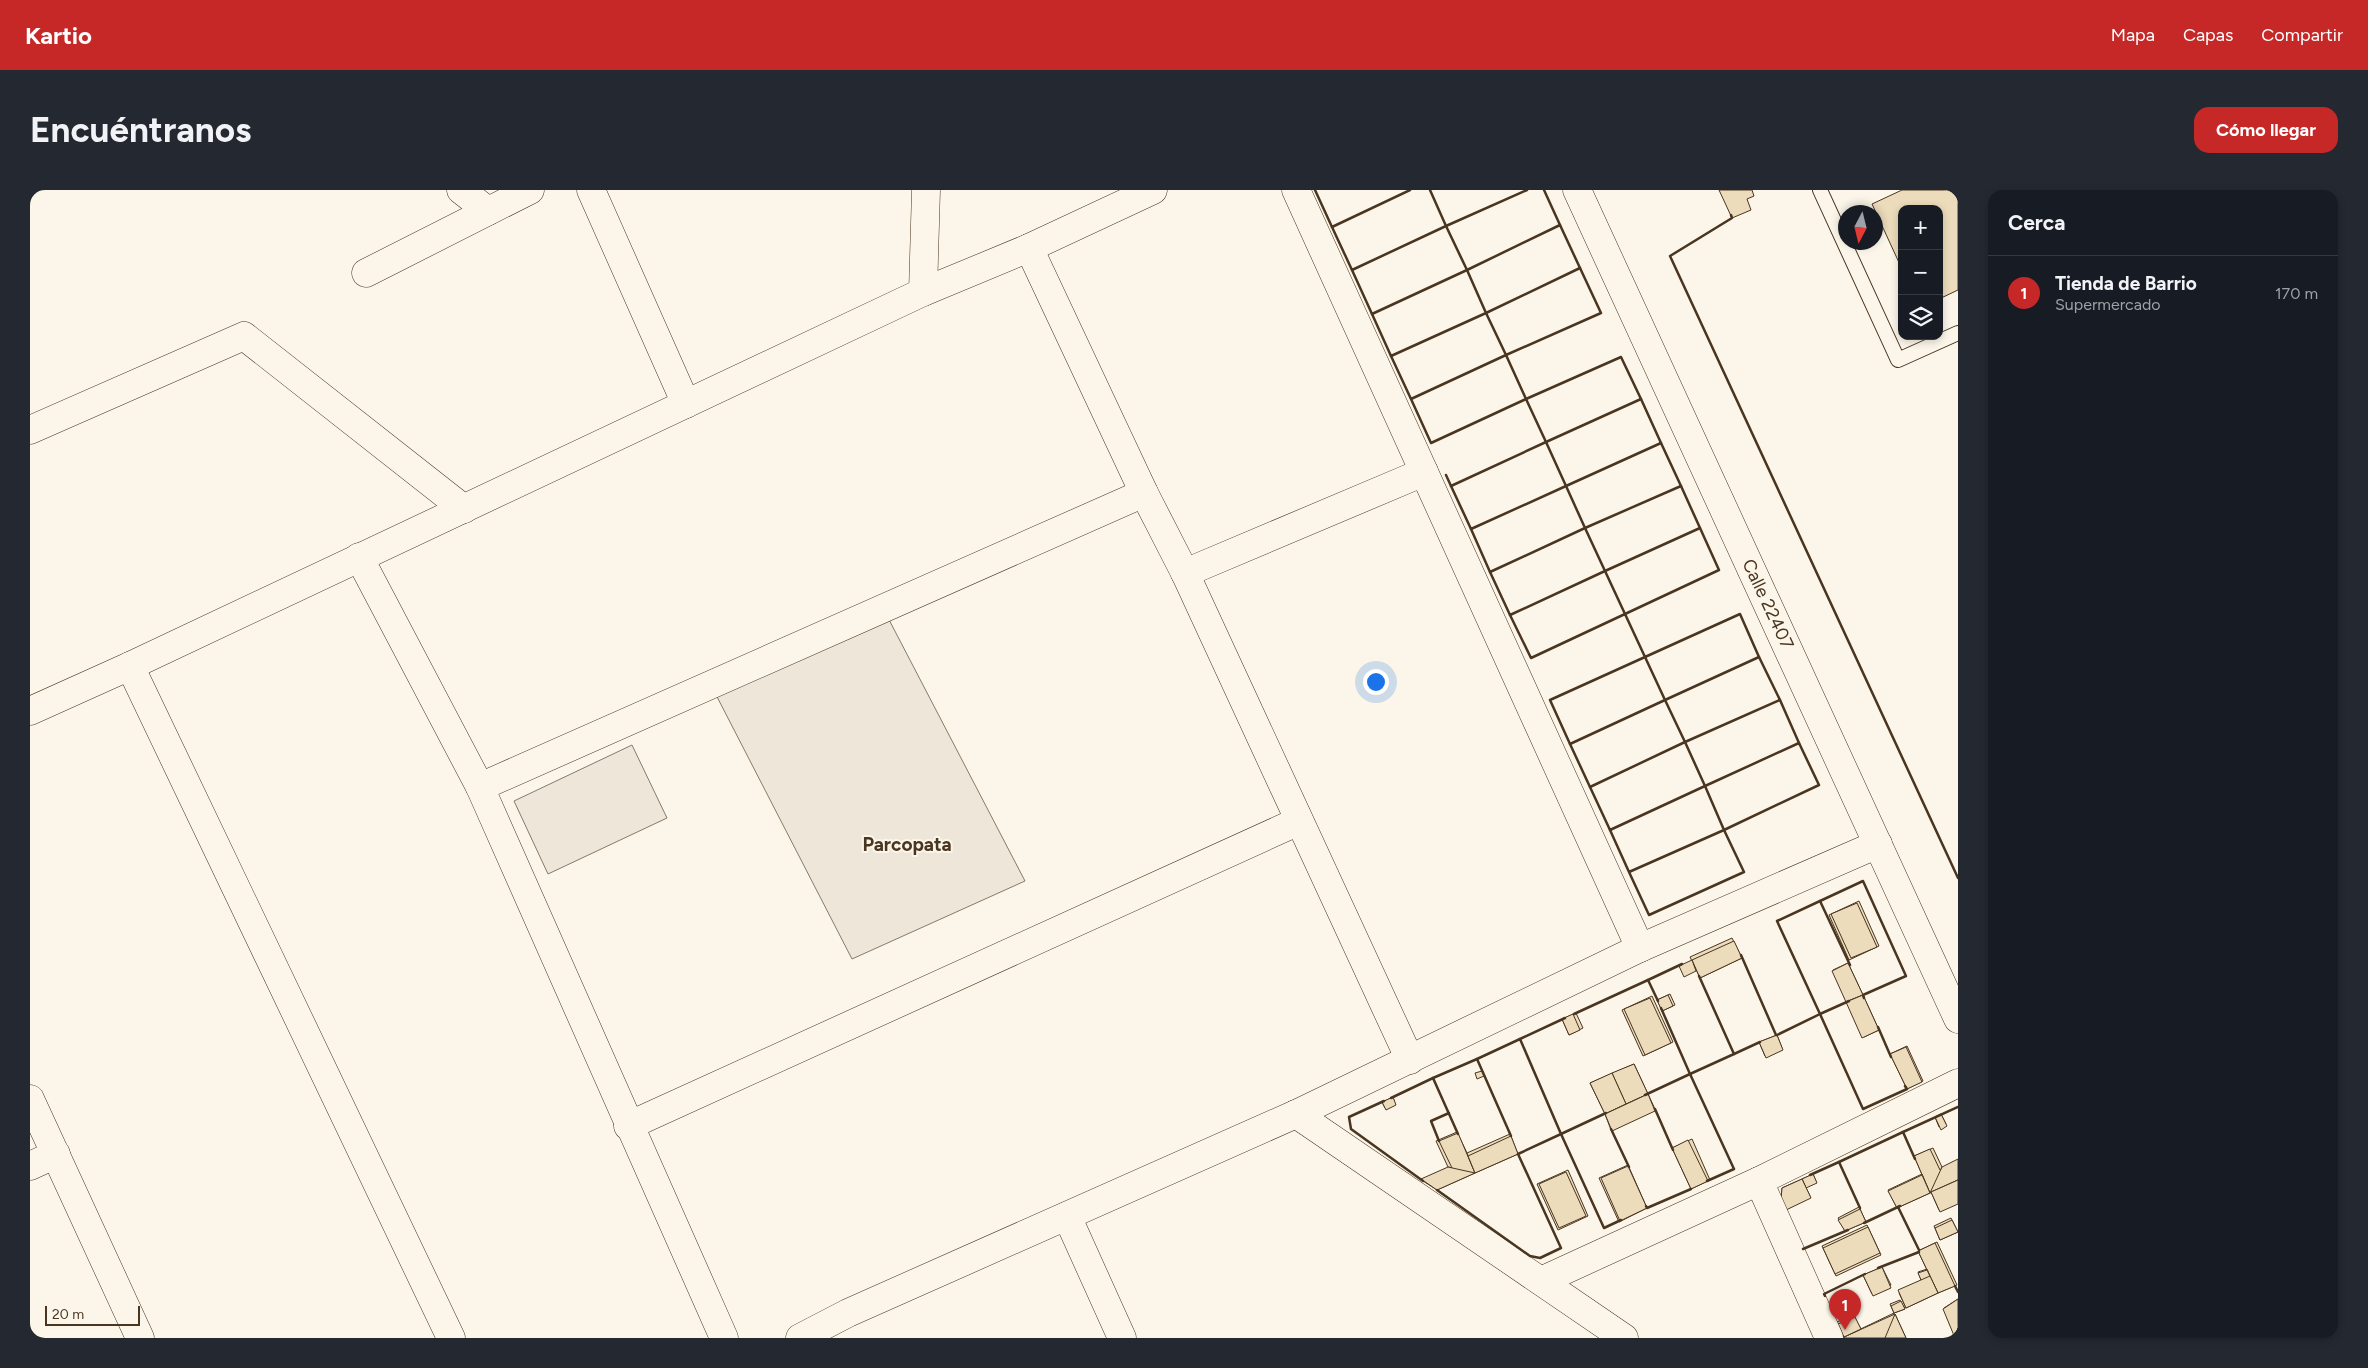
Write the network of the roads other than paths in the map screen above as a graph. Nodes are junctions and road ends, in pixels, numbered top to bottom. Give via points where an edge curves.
1 (461, 190) edge
2 (530, 190) edge
3 (591, 190) edge
4 (926, 190) edge
5 (1153, 190) edge
6 (1296, 190) edge
7 (1577, 190) edge
8 (1820, 190) edge
9 (488, 211) junction
10 (1029, 248) junction
11 (366, 273) dead end
12 (923, 292) junction
13 (1958, 333) edge
14 (686, 404) junction
15 (30, 430) edge
16 (1424, 472) junction
17 (1144, 493) junction
18 (464, 509) junction
19 (359, 557) junction
20 (1185, 573) junction
21 (130, 666) junction
22 (30, 711) edge
23 (480, 787) junction
24 (1298, 821) junction
25 (1878, 844) junction
26 (1640, 948) junction
27 (1958, 1019) edge
28 (1410, 1060) junction
29 (1958, 1083) edge
30 (30, 1099) edge
31 (1296, 1114) junction
32 (628, 1126) junction
33 (56, 1154) junction
34 (30, 1166) edge
35 (1759, 1181) junction
36 (1067, 1216) junction
37 (1540, 1281) junction
38 (847, 1326) edge
39 (140, 1338) edge
40 (451, 1338) edge
41 (724, 1338) edge
42 (800, 1338) edge
43 (1122, 1338) edge
44 (1624, 1338) edge
45 (1830, 1338) edge

1 - 9 street
2 - 9 street
3 - 14 street
4 - 12 street
5 - 10 street
6 - 16 street
7 - 25 street, Calle 22407
8 - 13 lane via 1898,360
9 - 11 street
10 - 12 street
10 - 17 street
12 - 14 street
14 - 18 street
15 - 18 street via 244,336
16 - 20 street
16 - 26 street
17 - 20 street
17 - 23 street
18 - 19 street
19 - 21 street
19 - 23 street
20 - 24 street
21 - 22 street
21 - 40 street
23 - 32 street
24 - 28 street
24 - 32 street
25 - 26 street
25 - 27 street, Calle 22407
26 - 28 street
28 - 31 street
29 - 35 street
30 - 33 street
31 - 36 street
31 - 37 street
32 - 41 street
33 - 34 street
33 - 39 street
35 - 37 street
35 - 45 street
36 - 38 street
36 - 43 street
37 - 44 street
38 - 42 street

